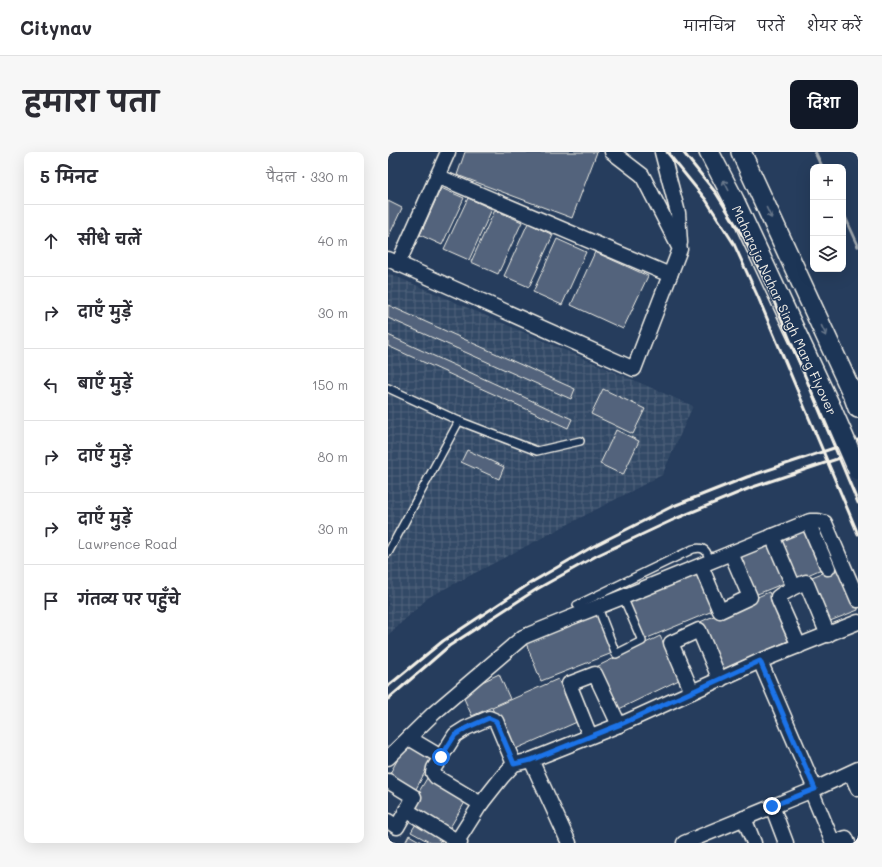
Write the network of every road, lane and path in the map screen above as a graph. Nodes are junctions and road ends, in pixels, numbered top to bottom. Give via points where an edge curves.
1 (448, 152) edge
2 (612, 152) edge
3 (662, 152) edge
4 (709, 152) edge
5 (741, 152) edge
6 (437, 176) junction
7 (680, 249) junction
8 (393, 262) edge
9 (670, 275) junction
10 (388, 388) edge
11 (858, 408) edge
12 (459, 421) junction
13 (580, 441) dead end
14 (858, 470) edge
15 (808, 522) junction
16 (772, 536) junction
17 (388, 553) edge
18 (730, 553) junction
19 (705, 564) junction
20 (828, 568) dead end
21 (792, 588) junction
22 (623, 597) junction
23 (858, 600) edge
24 (596, 602) junction
25 (577, 605) dead end
26 (858, 622) edge
27 (828, 635) junction
28 (799, 646) junction
29 (760, 661) junction
30 (720, 680) junction
31 (692, 692) junction
32 (619, 725) junction
33 (590, 736) junction
34 (409, 738) junction
35 (441, 757) junction
36 (388, 758) edge
37 (531, 760) junction
38 (514, 764) junction
39 (854, 771) edge
40 (388, 781) edge
41 (858, 789) edge
42 (813, 790) junction
43 (481, 804) junction
44 (772, 806) junction
45 (406, 810) junction
46 (744, 818) junction
47 (388, 821) edge
48 (709, 838) edge
49 (457, 842) edge
50 (569, 843) edge
51 (684, 843) edge
52 (754, 843) edge
53 (786, 843) edge
54 (833, 843) edge
55 (848, 843) edge

1 - 6 street
2 - 7 street via 642,175
3 - 7 street via 678,213
14 -> 4 main road, Maharaja Nahar Singh Marg Flyover, bridge via 738,208
5 -> 11 main road, Maharaja Nahar Singh Marg Flyover
6 - 8 street
6 - 9 street
7 - 9 street
8 - 9 street via 634,369
10 - 12 lane
12 - 13 lane via 537,451
12 - 17 lane
15 - 16 street
15 - 20 street
15 - 23 street via 825,523
16 - 18 street
16 - 21 street
18 - 19 street
18 - 19 street via 750,597 720,611
19 - 22 street
19 - 24 lane via 708,555 706,551 702,548 693,549
21 - 27 street via 806,582
21 - 28 street via 778,597
22 - 24 street
22 - 24 lane via 642,641 616,654
24 - 25 lane
24 - 34 street via 523,637 434,713
26 - 27 street
27 - 28 street
28 - 29 street
29 - 30 street
29 - 42 street
30 - 31 street
30 - 31 street via 699,630 671,643
31 - 32 street
32 - 33 street
32 - 33 street via 595,674 569,684
33 - 37 street
34 - 35 street
34 - 36 street
35 - 38 street via 455,735 489,718 496,721
35 - 43 street via 434,768 433,773 436,777
37 - 38 street
37 - 50 street
38 - 43 street
39 - 41 street
39 - 42 street
40 - 45 street via 414,797
42 - 44 street
42 - 54 street
43 - 49 street
44 - 46 street
44 - 53 street
45 - 47 street via 396,827
45 - 49 street
46 - 48 street
46 - 52 street
48 - 51 street
54 - 55 street via 846,838

